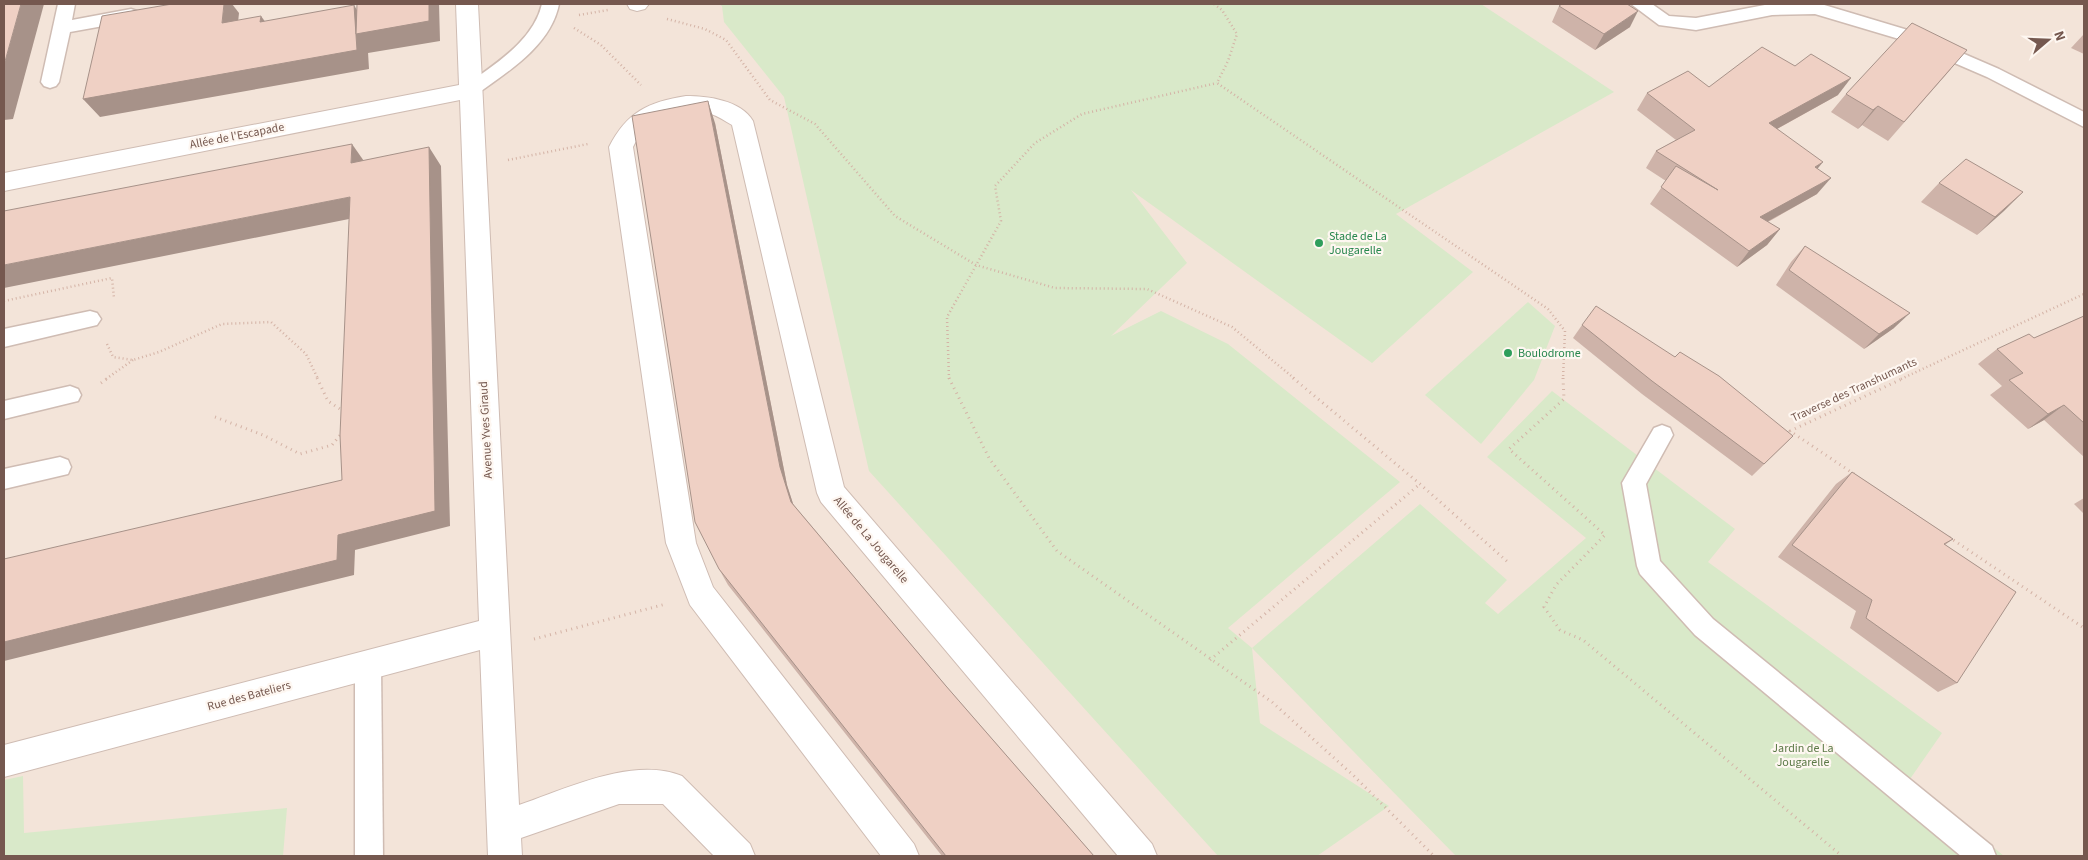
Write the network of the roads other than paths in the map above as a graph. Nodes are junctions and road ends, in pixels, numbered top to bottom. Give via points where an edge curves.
1 (67, 4) edge
2 (467, 4) edge
3 (550, 4) edge
4 (1640, 4) edge
5 (146, 12) edge
6 (61, 28) junction
7 (50, 82) dead end
8 (470, 90) junction
9 (2084, 120) edge
10 (4, 182) edge
11 (90, 319) dead end
12 (4, 338) edge
13 (70, 395) road end
14 (4, 410) edge
15 (1662, 435) dead end
16 (60, 467) dead end
17 (4, 479) edge
18 (495, 641) junction
19 (368, 664) junction
20 (4, 761) edge
21 (505, 841) edge
22 (369, 856) edge
23 (738, 856) edge
24 (902, 856) edge
25 (1140, 856) edge
26 (1982, 856) edge

1 - 6 lane
2 - 8 street, Avenue Yves Giraud
3 - 8 lane via 544,22 518,53
4 - 9 lane via 1665,20 1696,24 1772,9 1816,8 1905,35 1993,73
5 - 6 lane
6 - 7 lane
8 - 10 street, Allée de l'Escapade
8 - 18 street, Avenue Yves Giraud
11 - 12 lane
13 - 14 lane
15 - 26 lane via 1634,483 1649,566 1704,628
16 - 17 lane
18 - 19 street, Rue des Bateliers
18 - 21 street, Avenue Yves Giraud
19 - 20 street, Rue des Bateliers
19 - 22 lane
21 - 23 street via 619,788 670,788
24 - 25 street, Allée de La Jougarelle via 701,595 681,543 621,148 625,136 641,119 665,107 689,104 714,106 742,120 831,493

